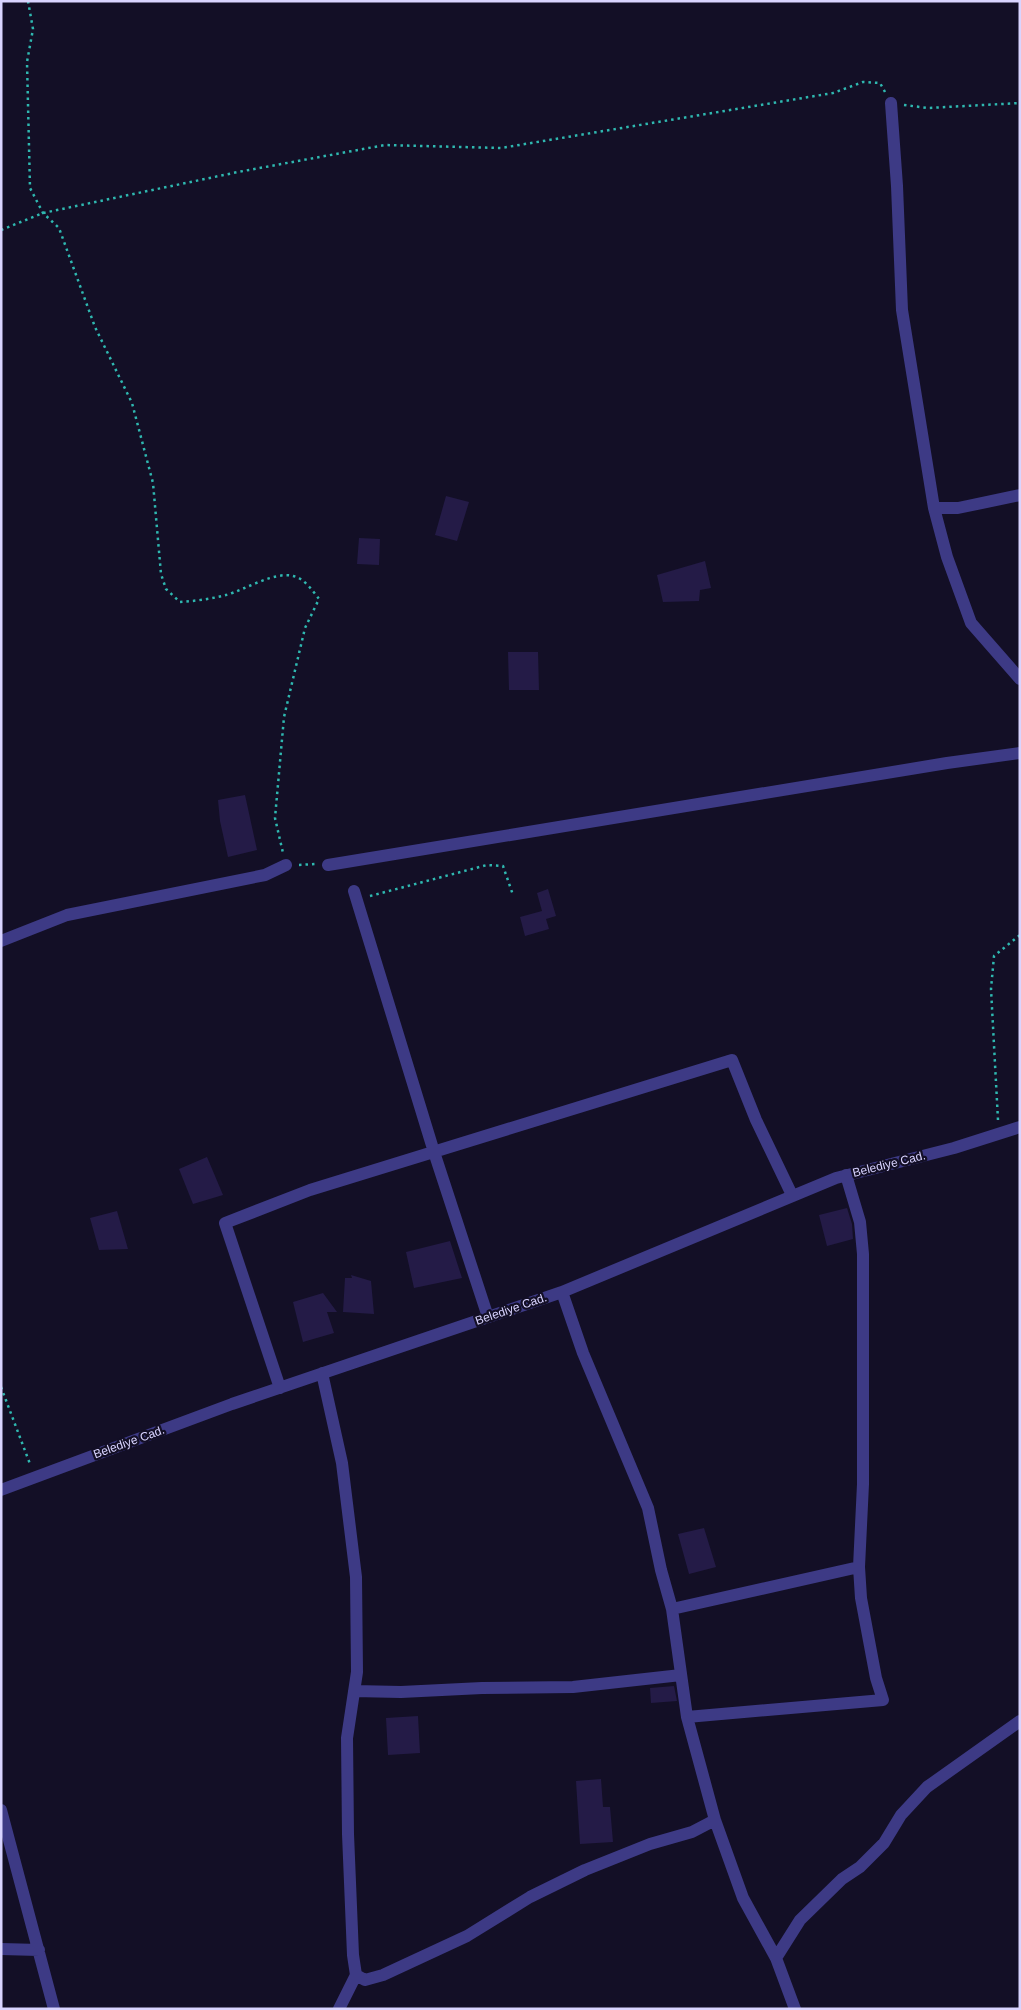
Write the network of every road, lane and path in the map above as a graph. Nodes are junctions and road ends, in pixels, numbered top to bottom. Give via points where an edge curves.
1 (28, 1) edge
2 (891, 103) junction
3 (1020, 103) edge
4 (43, 213) junction
5 (1, 230) edge
6 (1020, 495) edge
7 (934, 508) junction
8 (1020, 679) edge
9 (1020, 754) edge
10 (286, 865) junction
11 (328, 865) joint
12 (355, 895) joint
13 (513, 895) dead end
14 (1020, 935) edge
15 (1, 942) edge
16 (1020, 1127) edge
17 (999, 1134) junction
18 (434, 1152) junction
19 (846, 1175) junction
20 (792, 1195) junction
21 (562, 1292) junction
22 (488, 1317) junction
23 (322, 1373) junction
24 (1, 1387) edge
25 (280, 1388) junction
26 (35, 1477) junction
27 (1, 1490) edge
28 (859, 1567) junction
29 (672, 1609) junction
30 (682, 1675) junction
31 (354, 1691) junction
32 (688, 1717) junction
33 (1020, 1721) edge
34 (1, 1810) edge
35 (715, 1820) junction
36 (1, 1950) edge
37 (39, 1950) junction
38 (776, 1958) junction
39 (356, 1974) junction
40 (54, 2009) edge
41 (339, 2009) edge
42 (795, 2009) edge

1 - 4 path via 32,28 28,62 30,188
2 - 3 path via 928,108
2 - 4 path via 880,83 863,82 833,93 501,148 385,145
2 - 7 street via 898,186 902,310
4 - 5 path
4 - 10 path via 59,228 95,327 132,403 152,483 161,574 166,589 180,602 200,600 227,595 270,578 294,576 309,586 319,599 305,628 284,717 275,818
6 - 7 street via 958,508
7 - 8 street via 947,557 971,623
9 - 11 street via 947,763
10 - 11 path
10 - 15 street via 265,874 66,916
12 - 13 path via 487,865 502,866
12 - 18 street
14 - 17 path via 994,956 991,989
16 - 17 street, Belediye Cad.
17 - 19 street, Belediye Cad.
18 - 20 street via 732,1060
18 - 22 street
18 - 25 street via 310,1190 225,1223
19 - 20 street, Belediye Cad.
19 - 28 street via 860,1222 863,1254 863,1484
20 - 21 street, Belediye Cad.
21 - 22 street, Belediye Cad.
21 - 29 street via 583,1352 648,1508
22 - 23 street, Belediye Cad.
23 - 25 street, Belediye Cad.
23 - 31 street via 342,1463 356,1577 357,1672
24 - 26 path
25 - 26 street, Belediye Cad.
26 - 27 street, Belediye Cad.
28 - 29 street
28 - 32 street via 876,1678 883,1700
29 - 30 street
30 - 31 street via 573,1687
30 - 32 street
31 - 39 street via 347,1738 348,1834
32 - 35 street
33 - 38 street via 927,1788 901,1815 884,1843 800,1920
34 - 37 street
35 - 38 street via 743,1898
35 - 39 street via 692,1832 650,1844 585,1870 530,1897 467,1936 383,1975 365,1980
36 - 37 street
37 - 40 street
38 - 42 street
39 - 41 street

